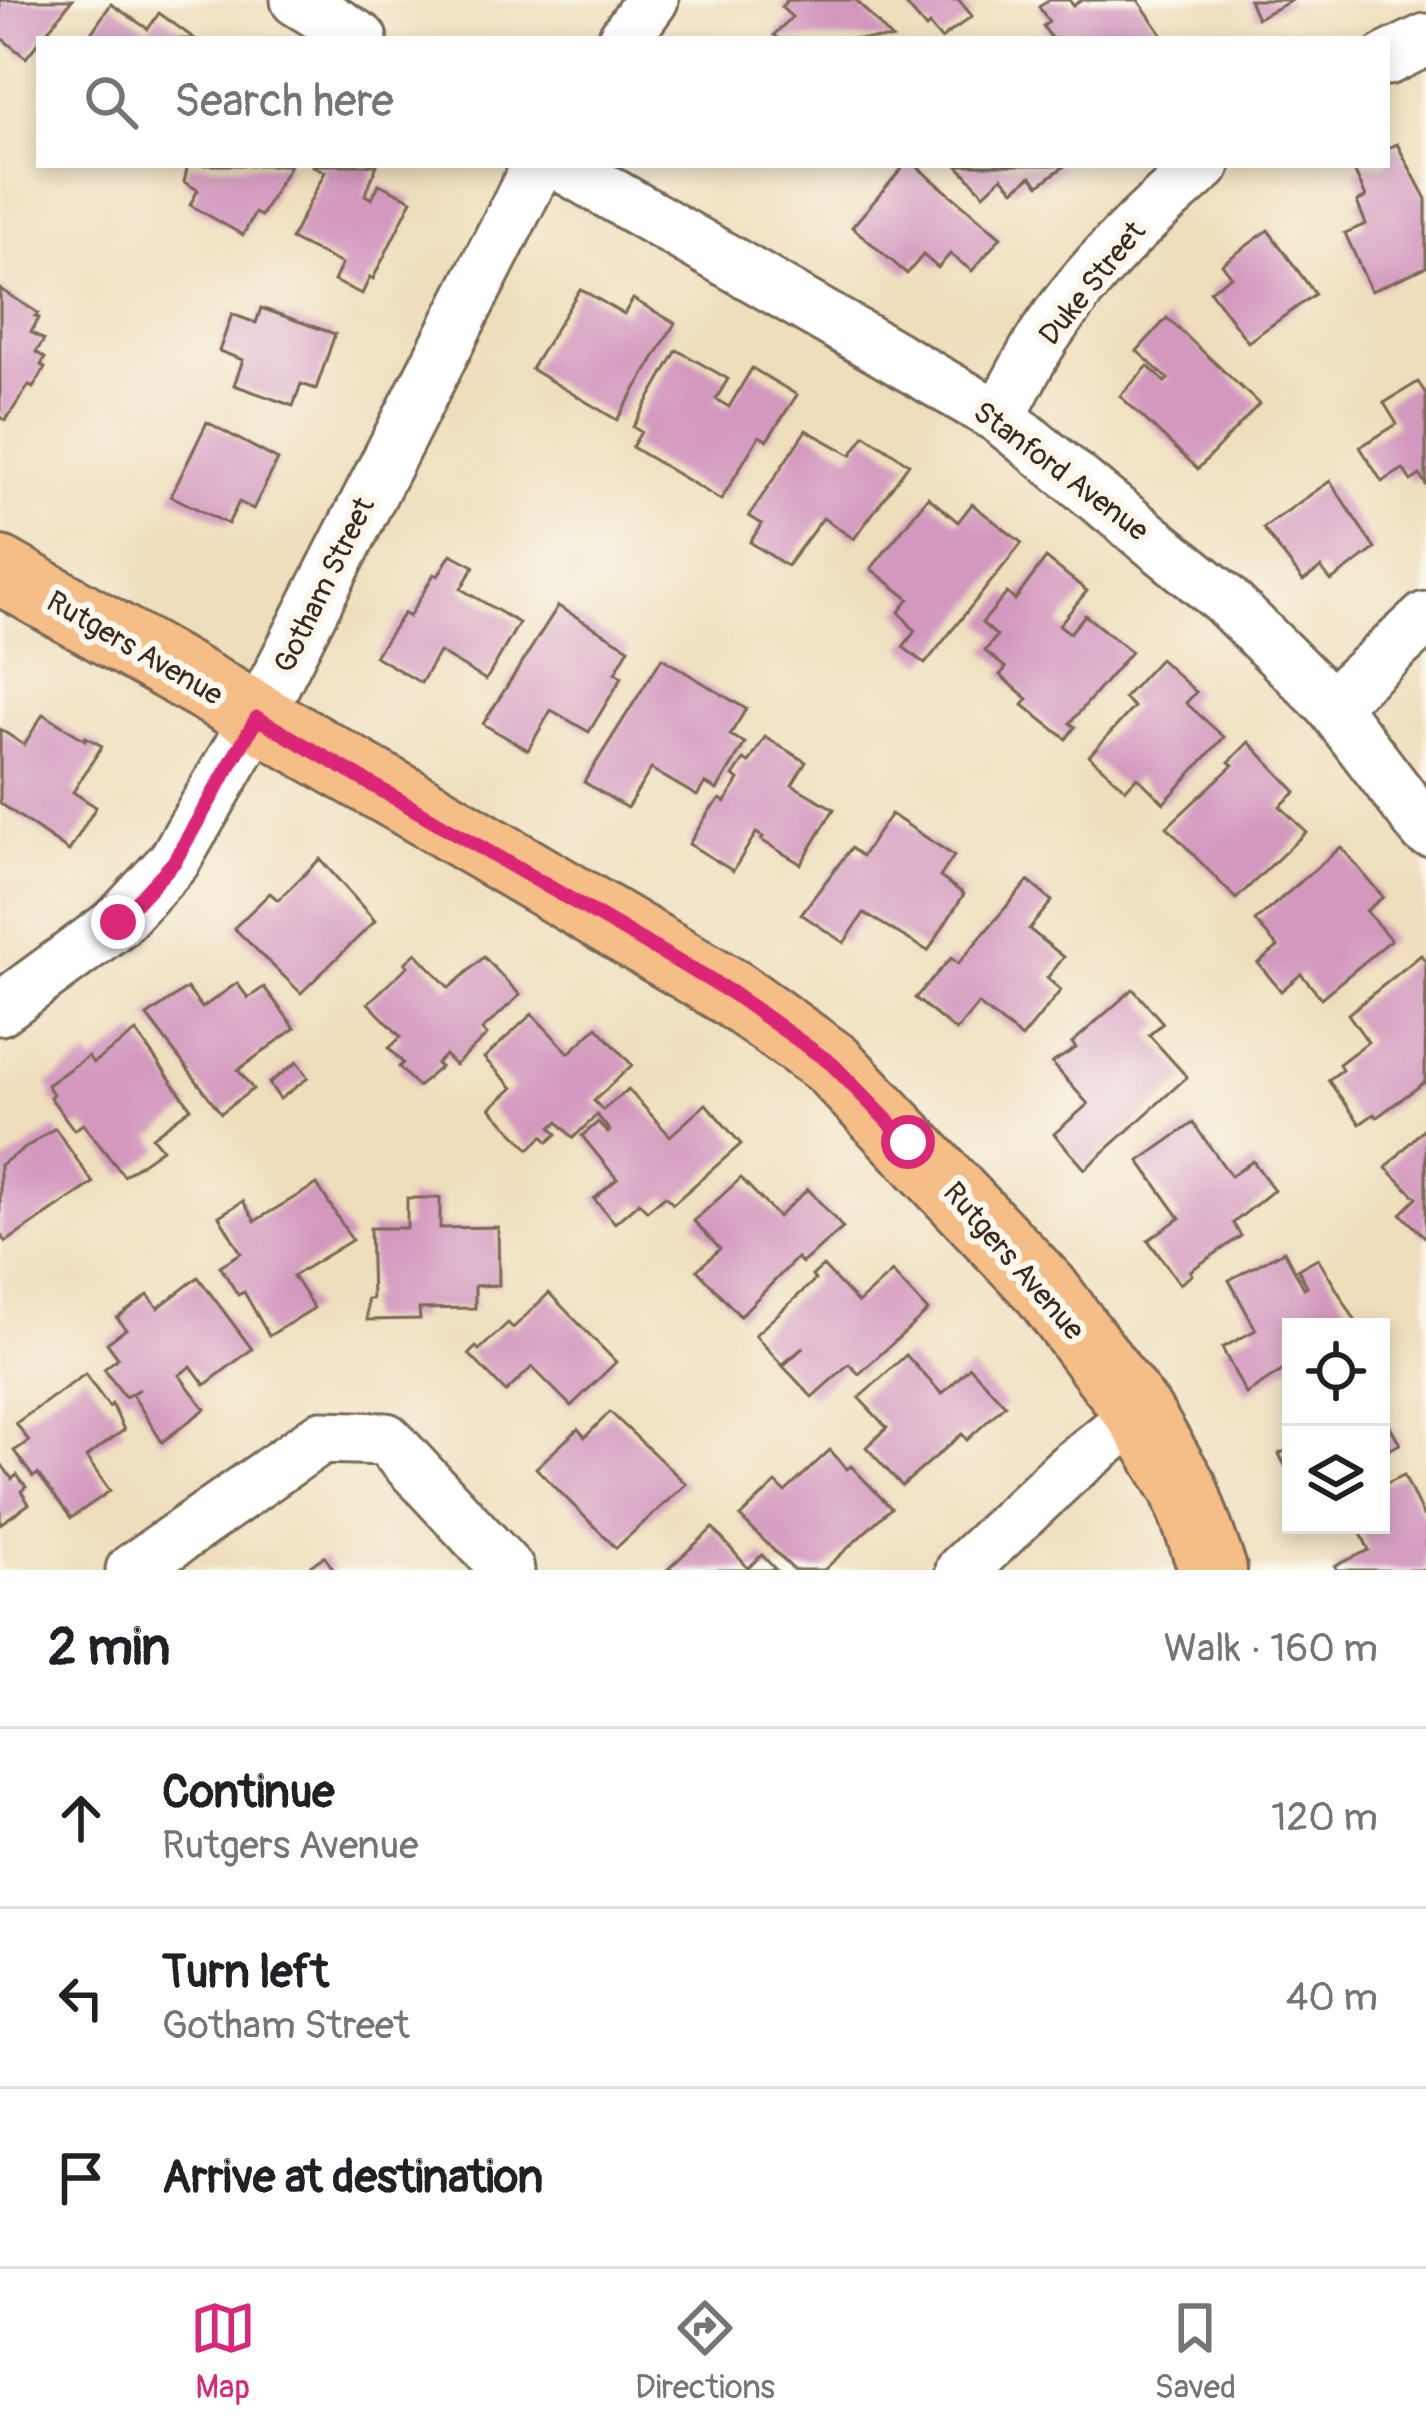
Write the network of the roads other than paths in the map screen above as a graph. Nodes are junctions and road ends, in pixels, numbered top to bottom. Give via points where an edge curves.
1 (297, 0) edge
2 (652, 0) edge
3 (356, 36) edge
4 (626, 36) edge
5 (1426, 40) edge
6 (1390, 58) edge
7 (536, 168) edge
8 (566, 168) edge
9 (1201, 168) edge
10 (999, 417) junction
11 (0, 570) edge
12 (1426, 618) edge
13 (1331, 705) junction
14 (257, 718) junction
15 (1426, 830) edge
16 (0, 1009) edge
17 (1138, 1413) junction
18 (132, 1570) edge
19 (508, 1570) edge
20 (962, 1570) edge
21 (1213, 1570) edge

1 - 3 street
2 - 4 street
5 - 6 street
7 - 14 street, Gotham Street
8 - 10 street, Stanford Avenue
9 - 10 street, Duke Street via 1079,289
10 - 13 street, Stanford Avenue via 1223,598
11 - 14 main road, Rutgers Avenue
12 - 13 street
13 - 15 street, Stanford Avenue
14 - 16 street, Gotham Street via 174,862 118,922
14 - 17 main road, Rutgers Avenue via 732,993 832,1064 1046,1290
17 - 20 street
17 - 21 main road, Rutgers Avenue via 1184,1489
18 - 19 street via 322,1436 386,1439

